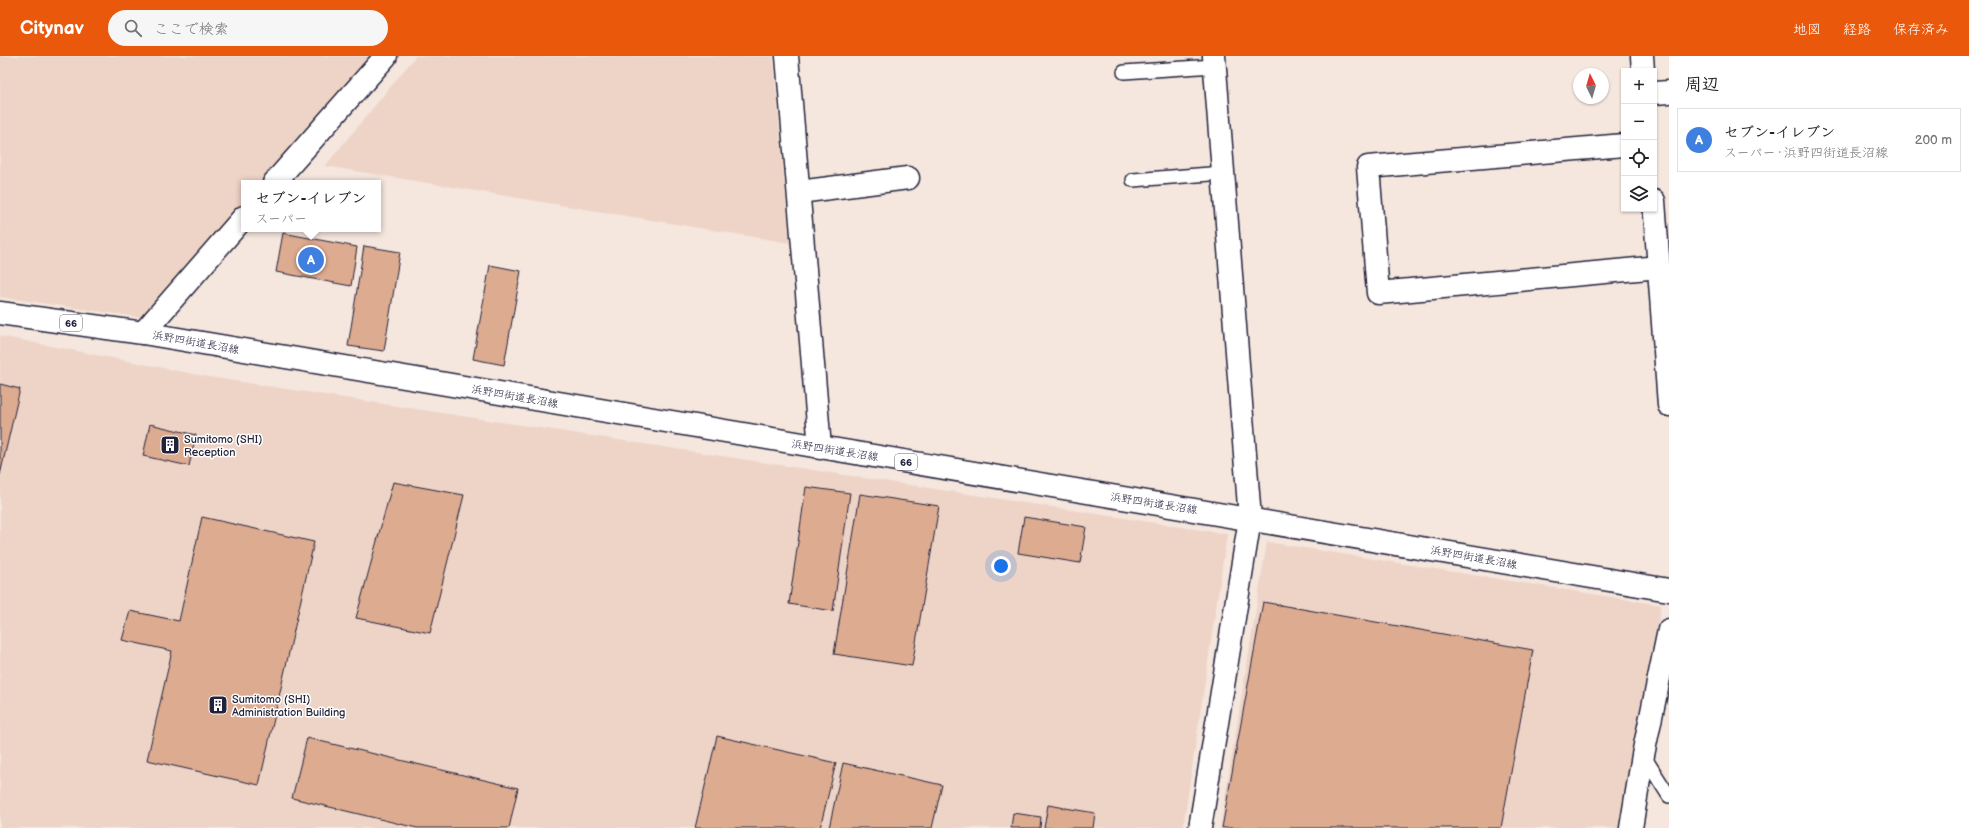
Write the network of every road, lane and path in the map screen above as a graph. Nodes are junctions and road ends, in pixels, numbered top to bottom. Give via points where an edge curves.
1 (386, 56) edge
2 (787, 56) edge
3 (1642, 56) edge
4 (1214, 61) edge
5 (1644, 68) edge
6 (1124, 72) dead end
7 (1669, 92) edge
8 (1657, 93) edge
9 (1621, 145) edge
10 (1223, 173) junction
11 (908, 178) dead end
12 (277, 180) edge
13 (1133, 180) dead end
14 (799, 192) junction
15 (1655, 212) edge
16 (241, 220) edge
17 (1659, 266) junction
18 (1665, 301) edge
19 (0, 313) edge
20 (143, 333) junction
21 (1669, 405) edge
22 (820, 448) junction
23 (1250, 519) junction
24 (1669, 590) edge
25 (1669, 630) edge
26 (1643, 754) junction
27 (1669, 796) edge
28 (1200, 828) edge
29 (1631, 828) edge

1 - 12 street
2 - 14 street
3 - 5 street
4 - 6 lane
4 - 10 street
7 - 8 street
9 - 17 street via 1368,167 1378,293
10 - 13 lane
10 - 23 street
11 - 14 street
14 - 22 street
15 - 17 street
16 - 20 street
17 - 18 street
18 - 21 street
19 - 20 street, 浜野四街道長沼線 / 66
20 - 22 street, 浜野四街道長沼線 / 66
22 - 23 street, 浜野四街道長沼線 / 66
23 - 24 street, 浜野四街道長沼線 / 66
23 - 28 street
25 - 26 street
26 - 27 lane
26 - 29 street

